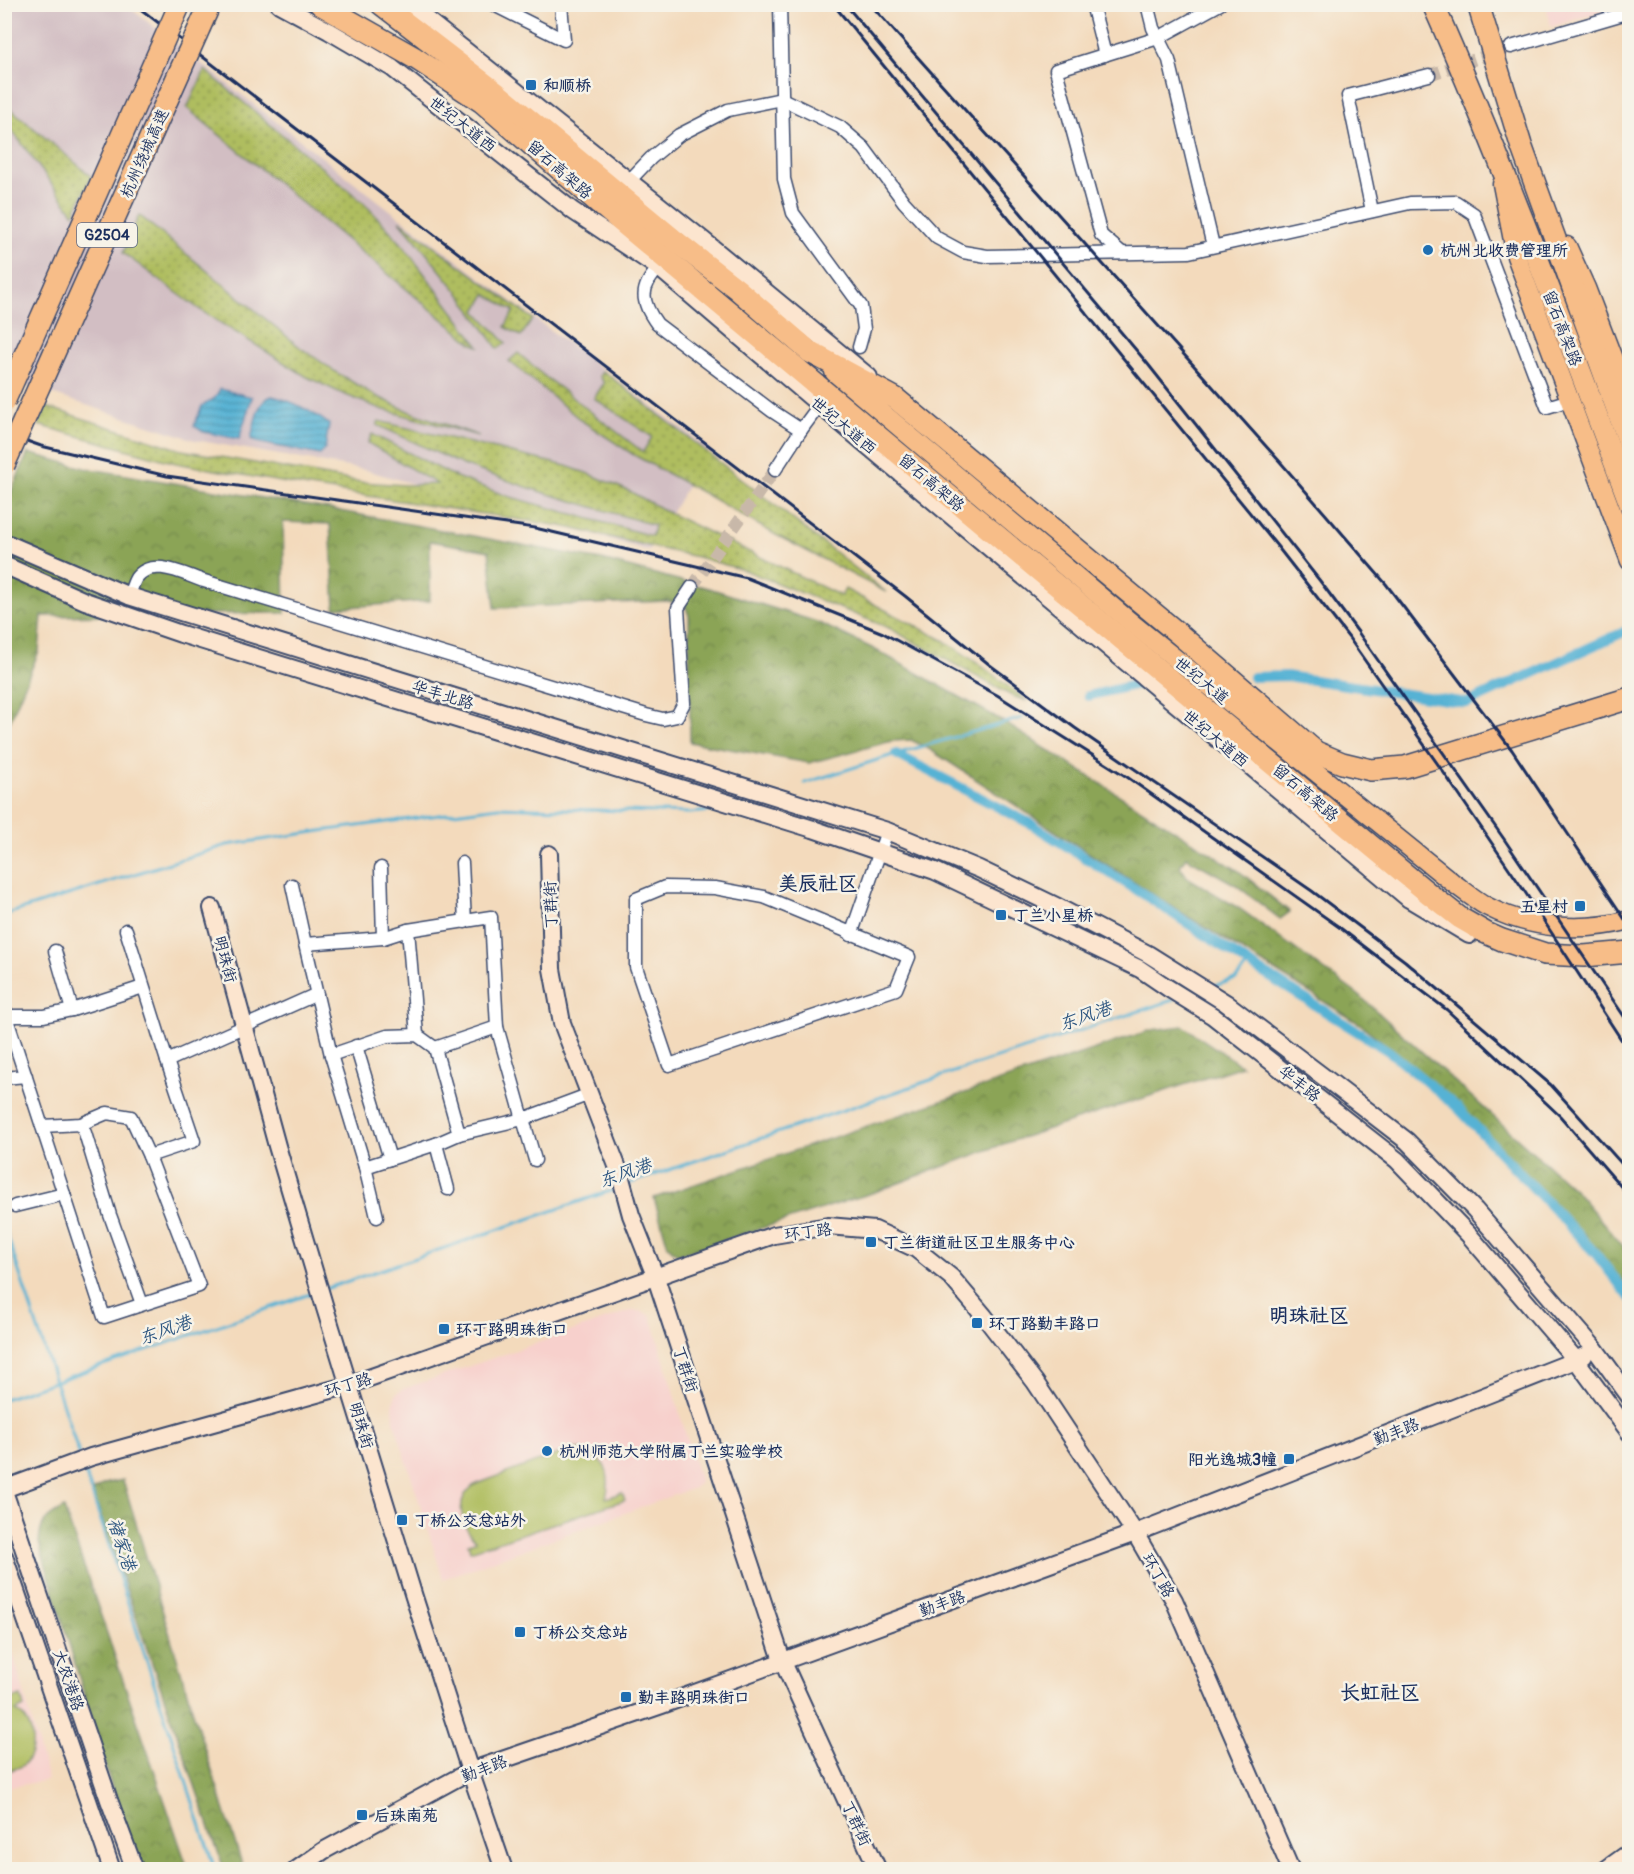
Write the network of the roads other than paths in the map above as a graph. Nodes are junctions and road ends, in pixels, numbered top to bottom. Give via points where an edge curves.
1 (180, 4) edge
2 (210, 4) edge
3 (279, 4) edge
4 (320, 4) edge
5 (381, 4) edge
6 (407, 4) edge
7 (492, 4) edge
8 (561, 4) edge
9 (780, 4) edge
10 (1092, 4) edge
11 (1147, 4) edge
12 (1220, 4) edge
13 (1433, 4) edge
14 (1478, 4) edge
15 (1629, 12) edge
16 (1158, 38) junction
17 (1510, 47) tunnel mouth
18 (1105, 55) junction
19 (415, 58) junction
20 (1429, 75) tunnel mouth
21 (782, 99) junction
22 (1521, 145) junction
23 (1496, 153) junction
24 (629, 181) junction
25 (1372, 211) junction
26 (1213, 246) junction
27 (1122, 253) junction
28 (659, 268) junction
29 (859, 348) dead end
30 (810, 352) junction
31 (895, 398) junction
32 (4, 402) edge
33 (1560, 403) dead end
34 (1629, 403) edge
35 (815, 411) dead end
36 (801, 430) junction
37 (936, 433) junction
38 (1629, 445) edge
39 (4, 465) edge
40 (775, 470) tunnel mouth
41 (968, 485) junction
42 (1629, 504) edge
43 (4, 542) edge
44 (1629, 561) edge
45 (4, 564) edge
46 (692, 587) tunnel mouth
47 (129, 596) junction
48 (1629, 698) edge
49 (887, 831) junction
50 (880, 852) junction
51 (549, 854) dead end
52 (462, 863) dead end
53 (381, 868) dead end
54 (292, 885) dead end
55 (212, 908) dead end
56 (1629, 920) edge
57 (465, 922) junction
58 (126, 930) dead end
59 (408, 930) junction
60 (851, 934) junction
61 (383, 938) junction
62 (305, 944) junction
63 (1629, 945) edge
64 (55, 951) dead end
65 (1629, 952) edge
66 (1545, 954) junction
67 (1584, 956) junction
68 (143, 987) junction
69 (317, 994) junction
70 (72, 1010) junction
71 (5, 1013) edge
72 (245, 1026) junction
73 (498, 1027) junction
74 (417, 1035) junction
75 (356, 1046) junction
76 (435, 1048) junction
77 (331, 1055) junction
78 (167, 1061) junction
79 (26, 1076) junction
80 (4, 1078) edge
81 (590, 1094) junction
82 (523, 1119) junction
83 (81, 1124) junction
84 (42, 1126) junction
85 (459, 1134) junction
86 (436, 1144) junction
87 (149, 1156) junction
88 (390, 1159) junction
89 (535, 1160) dead end
90 (365, 1167) junction
91 (448, 1189) dead end
92 (64, 1194) junction
93 (15, 1206) dead end
94 (378, 1217) dead end
95 (656, 1278) junction
96 (142, 1304) junction
97 (1595, 1349) junction
98 (1576, 1360) junction
99 (350, 1384) junction
100 (1629, 1397) edge
101 (1629, 1433) edge
102 (4, 1490) edge
103 (1135, 1533) junction
104 (4, 1556) edge
105 (782, 1660) junction
106 (470, 1771) junction
107 (1629, 1852) edge
108 (112, 1869) edge
109 (135, 1869) edge
110 (296, 1869) edge
111 (504, 1869) edge
112 (878, 1869) edge
113 (1291, 1869) edge
114 (1605, 1869) edge

1 - 32 highway, 杭州绕城高速 / G2504, bridge
2 - 39 highway, 杭州绕城高速 / G2504, bridge
3 - 28 main road, 世纪大道西 via 392,68 573,211
4 - 19 highway, 留石高架路
5 - 30 highway, 留石高架路 via 497,93
6 - 24 main road
7 - 8 street via 564,40
9 - 21 street
10 - 18 street
11 - 16 street
12 - 16 street
13 - 23 highway, 留石高架路
14 - 22 highway, 留石高架路
15 - 17 street
16 - 18 street
16 - 26 street via 1168,60
18 - 27 street via 1056,70 1101,235
19 - 28 highway
19 - 66 highway, 留石高架路 via 482,102 800,372 1428,893 1486,933
20 - 25 street via 1348,96
21 - 24 street via 728,110 679,135
21 - 27 street via 840,127 864,148 937,238 963,252 987,256
21 - 29 street via 784,179 793,213 861,306 864,329
22 - 34 main road via 1586,288
22 - 38 highway, 留石高架路
23 - 42 highway, 留石高架路
23 - 44 main road via 1516,256
24 - 31 main road
25 - 26 street
25 - 33 street via 1410,203 1456,202 1474,214 1547,407
26 - 27 street via 1189,252
28 - 36 street via 648,280 645,295 647,311 657,324
28 - 66 main road, 世纪大道西 via 1409,899 1497,948
30 - 31 highway, 留石高架路
30 - 41 main road, 世纪大道
31 - 37 highway, 留石高架路
35 - 36 street
36 - 40 street
37 - 41 main road
37 - 48 highway, 留石高架路 via 1316,752 1342,764 1371,770 1405,767
41 - 56 main road, 世纪大道 via 1134,626 1484,905 1519,920 1560,928
43 - 47 main road, 华丰北路
45 - 50 main road, 华丰北路 via 85,602 181,634
46 - 47 street via 678,608 684,703 677,716 663,719 162,567 148,569 137,577
47 - 49 main road, 华丰北路
49 - 50 street
49 - 97 main road, 华丰路 via 979,868 1058,907 1148,954 1226,1003 1407,1141 1475,1210
50 - 60 street
50 - 98 main road, 华丰路 via 935,871 1140,969 1213,1016 1397,1160 1469,1234
51 - 81 main road, 丁群街 via 552,969 562,1023
52 - 57 street
53 - 61 street
54 - 62 street
55 - 72 main road, 明珠街
57 - 59 street
57 - 73 street via 491,917
58 - 68 street
59 - 61 street
59 - 74 street
60 - 60 street via 764,897 715,888 665,887 636,899 636,967 669,1065 896,989 909,957
61 - 62 street
62 - 69 street
63 - 67 main road
64 - 70 street
65 - 67 highway, 留石高架路
66 - 67 highway, 留石高架路
68 - 70 street
68 - 78 street
69 - 72 street
69 - 77 street
70 - 71 street via 44,1016
71 - 79 street
72 - 78 street
72 - 99 main road, 明珠街 via 277,1146
73 - 76 street
73 - 82 street
74 - 75 street via 387,1036
74 - 76 street
75 - 77 street
75 - 88 street
76 - 85 street
77 - 90 street
78 - 87 street via 194,1141
79 - 80 street
79 - 84 street
81 - 82 street
81 - 95 main road, 丁群街
82 - 85 street
82 - 89 street
83 - 84 street
83 - 87 street via 107,1113 131,1117
83 - 96 street
84 - 92 street
85 - 86 street
86 - 88 street
86 - 91 street
87 - 96 street via 199,1286
88 - 90 street
90 - 94 street
92 - 93 street
92 - 96 street via 104,1317
95 - 99 main road, 环丁路
95 - 103 main road, 环丁路 via 774,1235 828,1226 875,1230 916,1249 951,1276 1035,1382
95 - 105 main road, 丁群街
97 - 98 main road, 勤丰路
97 - 100 main road, 华丰路
98 - 101 main road, 华丰路
98 - 103 main road, 勤丰路
99 - 102 main road, 环丁路 via 91,1457
99 - 106 main road, 明珠街
102 - 109 main road, 大农港路
103 - 105 main road, 勤丰路
103 - 113 main road, 环丁路 via 1174,1600
104 - 108 main road, 大农港路
105 - 106 main road, 勤丰路
105 - 112 main road, 丁群街
106 - 110 main road, 勤丰路
106 - 111 main road, 明珠街
107 - 114 main road

